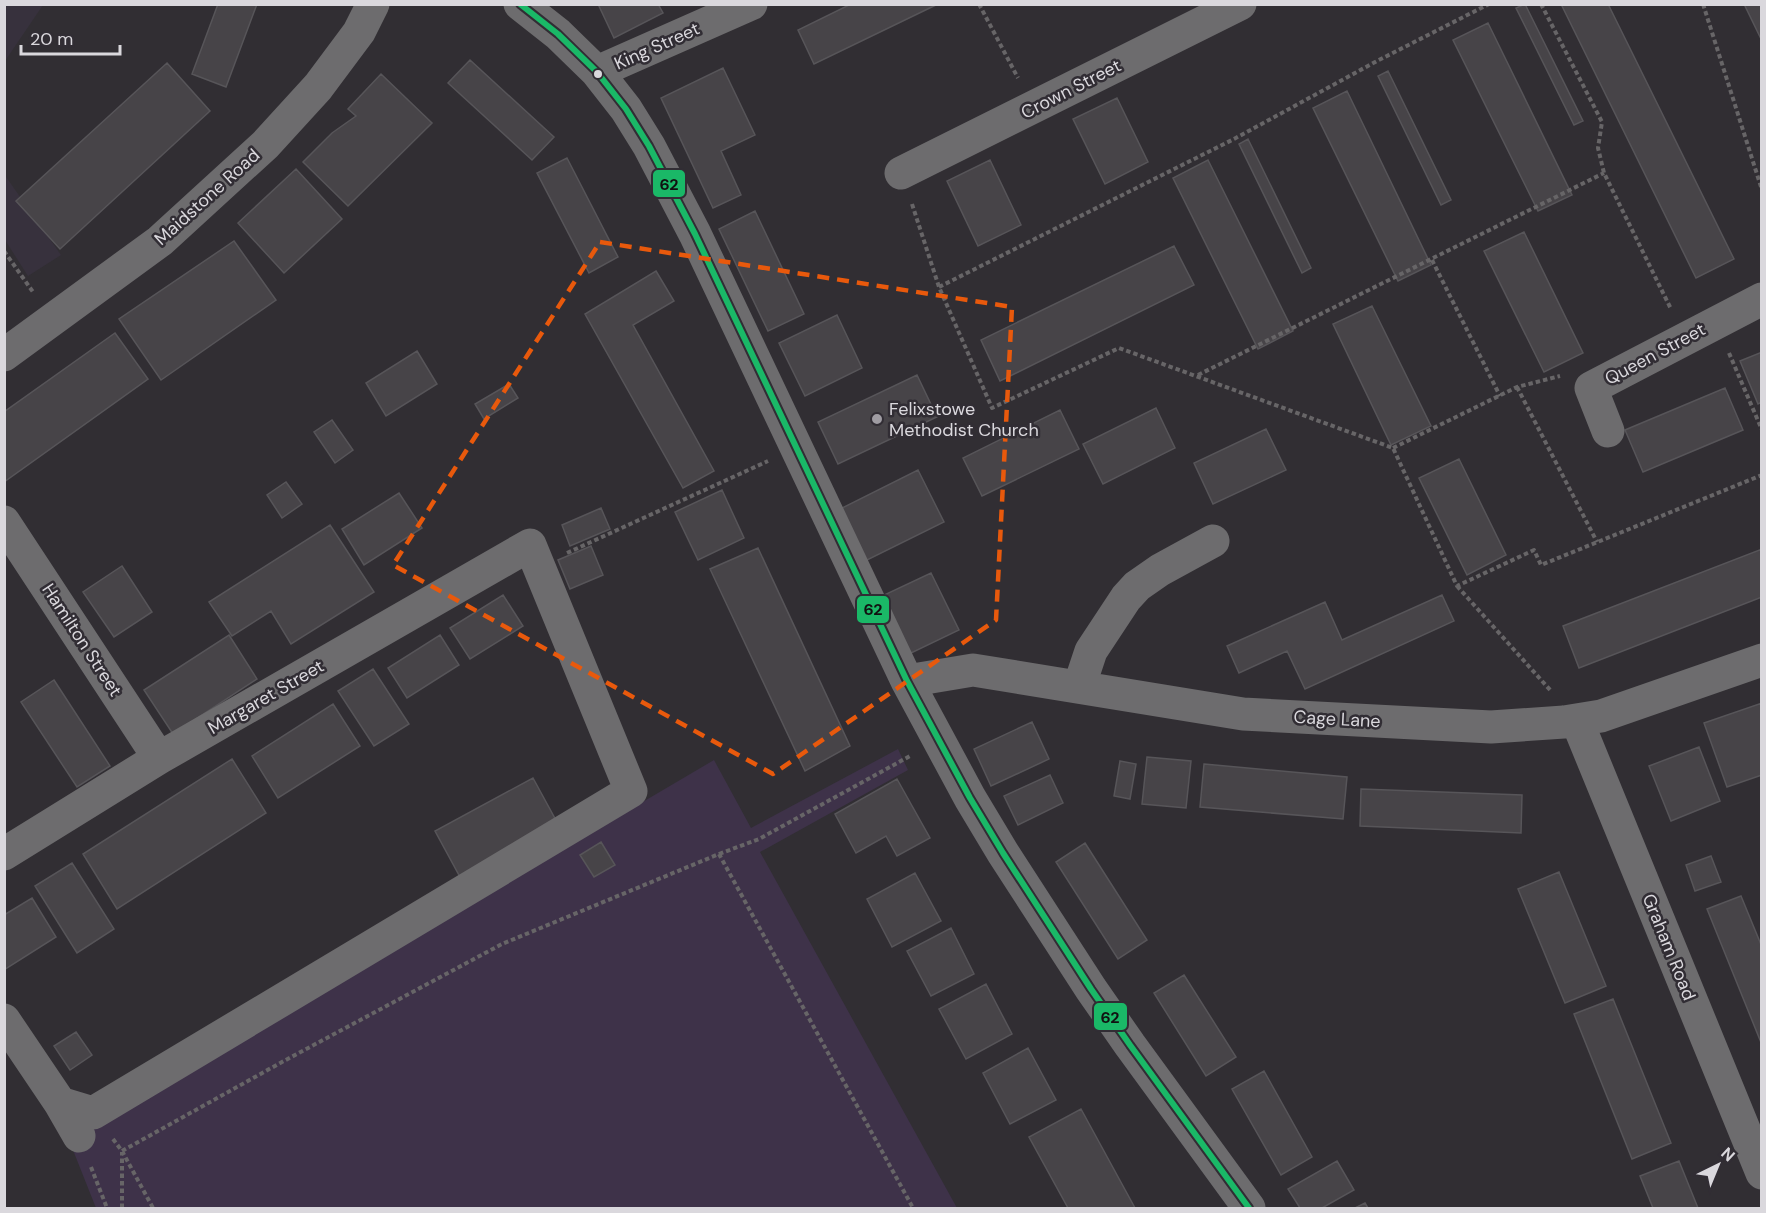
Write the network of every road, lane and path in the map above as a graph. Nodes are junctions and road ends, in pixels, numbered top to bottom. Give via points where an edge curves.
1 (373, 4) edge
2 (520, 4) edge
3 (751, 4) edge
4 (979, 4) edge
5 (1240, 4) edge
6 (1489, 4) edge
7 (1541, 4) edge
8 (1703, 4) edge
9 (597, 72) junction
10 (1035, 108) junction
11 (901, 173) joint
12 (1604, 173) junction
13 (1761, 190) edge
14 (4, 251) edge
15 (1432, 260) junction
16 (939, 287) junction
17 (1761, 299) edge
18 (52, 319) junction
19 (1716, 322) junction
20 (1685, 338) junction
21 (4, 355) edge
22 (1197, 376) junction
23 (1604, 381) junction
24 (1517, 387) junction
25 (1500, 396) junction
26 (1761, 430) edge
27 (1608, 431) dead end
28 (796, 448) junction
29 (1393, 448) junction
30 (1761, 475) edge
31 (4, 522) edge
32 (1213, 541) dead end
33 (1597, 542) junction
34 (535, 556) junction
35 (1457, 586) junction
36 (1761, 660) edge
37 (907, 681) junction
38 (1079, 687) junction
39 (1577, 721) junction
40 (939, 740) junction
41 (159, 758) junction
42 (4, 854) edge
43 (719, 854) junction
44 (4, 1020) edge
45 (60, 1103) junction
46 (79, 1136) joint
47 (122, 1151) junction
48 (1761, 1173) edge
49 (107, 1209) edge
50 (122, 1209) edge
51 (153, 1209) edge
52 (913, 1209) edge
53 (1249, 1209) edge

1 - 18 street, Maidstone Road via 359,32 318,87 265,144 160,241
2 - 9 street
3 - 9 street, King Street
4 - 10 path
5 - 10 street, Crown Street
6 - 16 path via 1234,139
7 - 12 path via 1602,122 1598,148
8 - 13 path
9 - 28 street via 626,109 668,181
10 - 11 street, Crown Street
11 - 16 path
12 - 15 path
12 - 20 path
14 - 18 path
15 - 22 path
15 - 25 path
16 - 22 path via 992,408 1119,348
17 - 19 street, Queen Street
18 - 21 street, Maidstone Road
19 - 20 street, Queen Street
19 - 26 path
20 - 23 street, Queen Street
22 - 29 path
23 - 24 path via 1574,372
23 - 27 street, Queen Street via 1590,388
24 - 25 path
24 - 33 path
25 - 29 path
28 - 34 path
28 - 37 street
29 - 35 path
30 - 33 path
31 - 41 street, Hamilton Street
32 - 38 street via 1137,586 1090,651
33 - 35 path via 1541,565 1534,550
34 - 41 street, Margaret Street
34 - 45 street via 631,791 93,1113
35 - 39 path
36 - 39 street, Cage Lane
37 - 38 street, Cage Lane via 973,670
37 - 40 street
38 - 39 street, Cage Lane via 1242,714 1491,727
39 - 48 street, Graham Road
40 - 43 path via 759,839
40 - 53 street via 1003,853 1091,989
41 - 42 street, Margaret Street
43 - 47 path via 502,944
43 - 52 path
44 - 45 street
45 - 46 street
46 - 49 path
47 - 50 path
47 - 51 path

